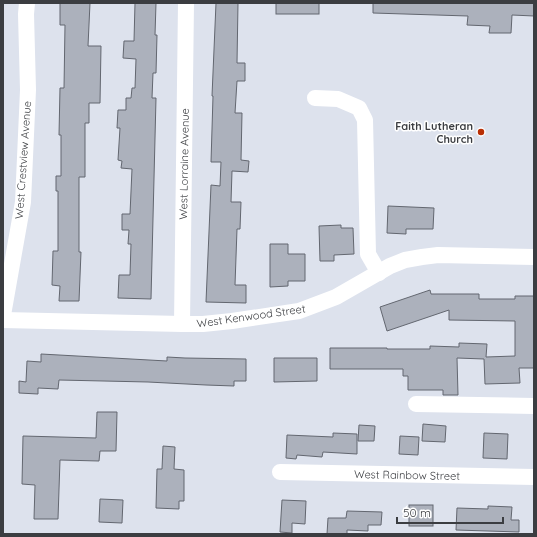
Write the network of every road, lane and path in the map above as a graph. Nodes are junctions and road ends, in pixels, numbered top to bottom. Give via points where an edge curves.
1 (27, 3) edge
2 (186, 3) edge
3 (315, 98) dead end
4 (534, 257) edge
5 (379, 272) junction
6 (3, 315) edge
7 (3, 320) edge
8 (182, 324) junction
9 (416, 404) dead end
10 (534, 406) edge
11 (280, 472) dead end
12 (534, 477) edge

1 - 6 street, West Crestview Avenue via 28,90 23,202
2 - 8 street, West Lorraine Avenue
3 - 5 street via 338,99 359,108 365,120 368,254
4 - 5 street, West Kenwood Street via 422,256 405,260
5 - 8 street, West Kenwood Street via 336,298 300,311 232,321
7 - 8 street, West Kenwood Street
9 - 10 street
11 - 12 street, West Rainbow Street

